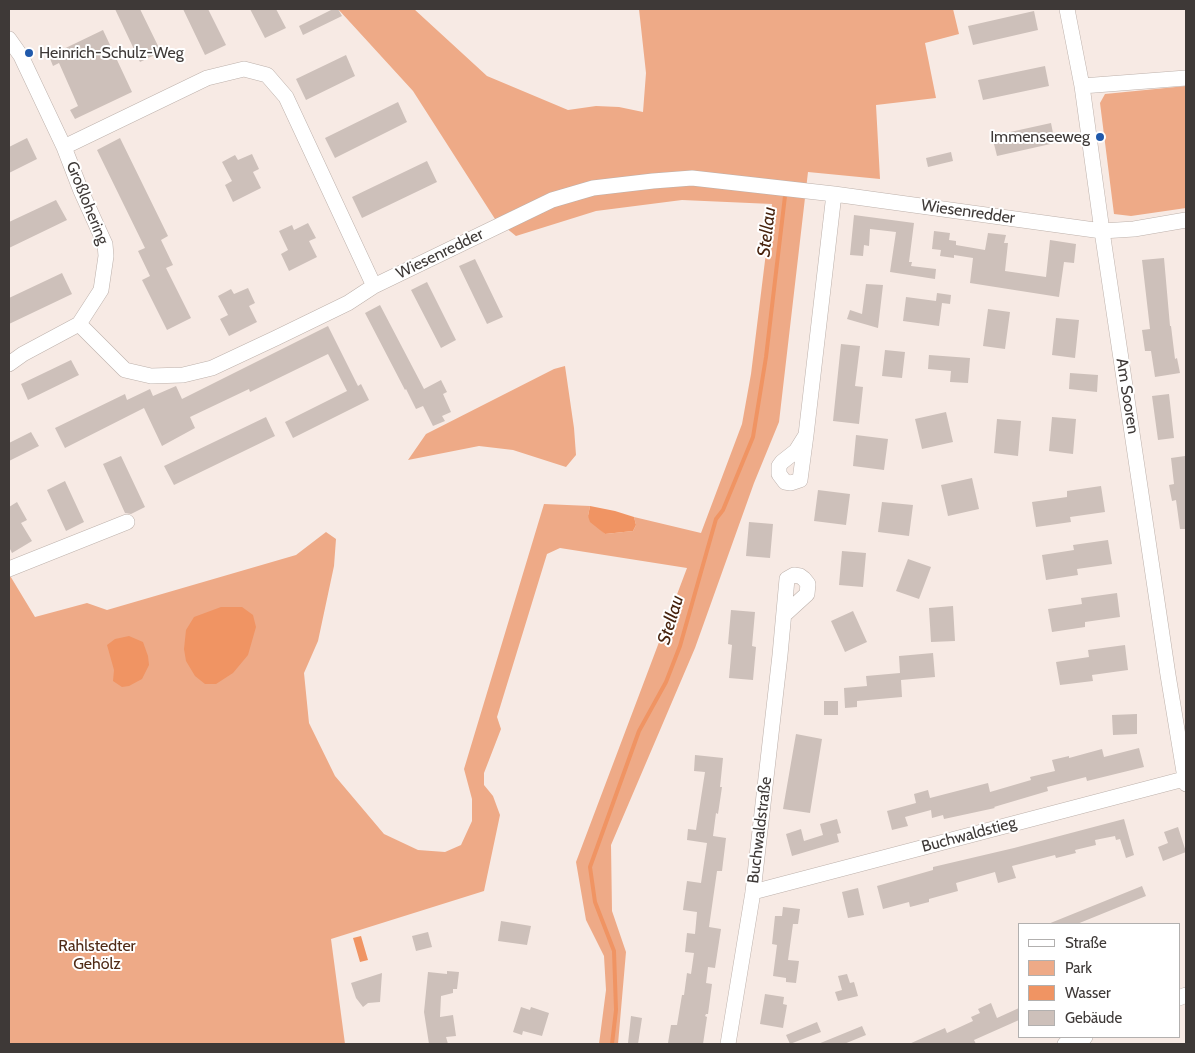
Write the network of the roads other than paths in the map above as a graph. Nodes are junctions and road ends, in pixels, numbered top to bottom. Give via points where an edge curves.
1 (1067, 9) edge
2 (9, 39) edge
3 (1186, 78) edge
4 (1082, 86) junction
5 (64, 146) junction
6 (834, 194) junction
7 (1186, 220) edge
8 (1102, 231) junction
9 (374, 286) junction
10 (79, 324) junction
11 (9, 364) edge
12 (806, 435) dead end
13 (126, 522) dead end
14 (9, 568) edge
15 (784, 615) dead end
16 (1185, 781) edge
17 (753, 892) junction
18 (1082, 1038) edge
19 (728, 1044) edge
20 (1065, 1044) edge

1 - 4 street, Am Sooren
2 - 5 street, Großlohering via 21,56
3 - 4 street
4 - 8 street, Am Sooren
5 - 9 street via 207,78 244,69 267,75 286,97
5 - 10 street, Großlohering via 105,244 101,290
6 - 8 street, Wiesenredder
6 - 9 street, Wiesenredder via 692,178 592,188 552,200
6 - 12 street
7 - 8 street, Wiesenredder
8 - 16 street, Am Sooren
9 - 10 street, Wiesenredder via 348,303 212,368 182,375 151,376 124,370
10 - 11 street, Großlohering
13 - 14 street
15 - 17 street, Buchwaldstraße
16 - 17 street, Buchwaldstieg
17 - 19 street, Buchwaldstraße
18 - 20 street

